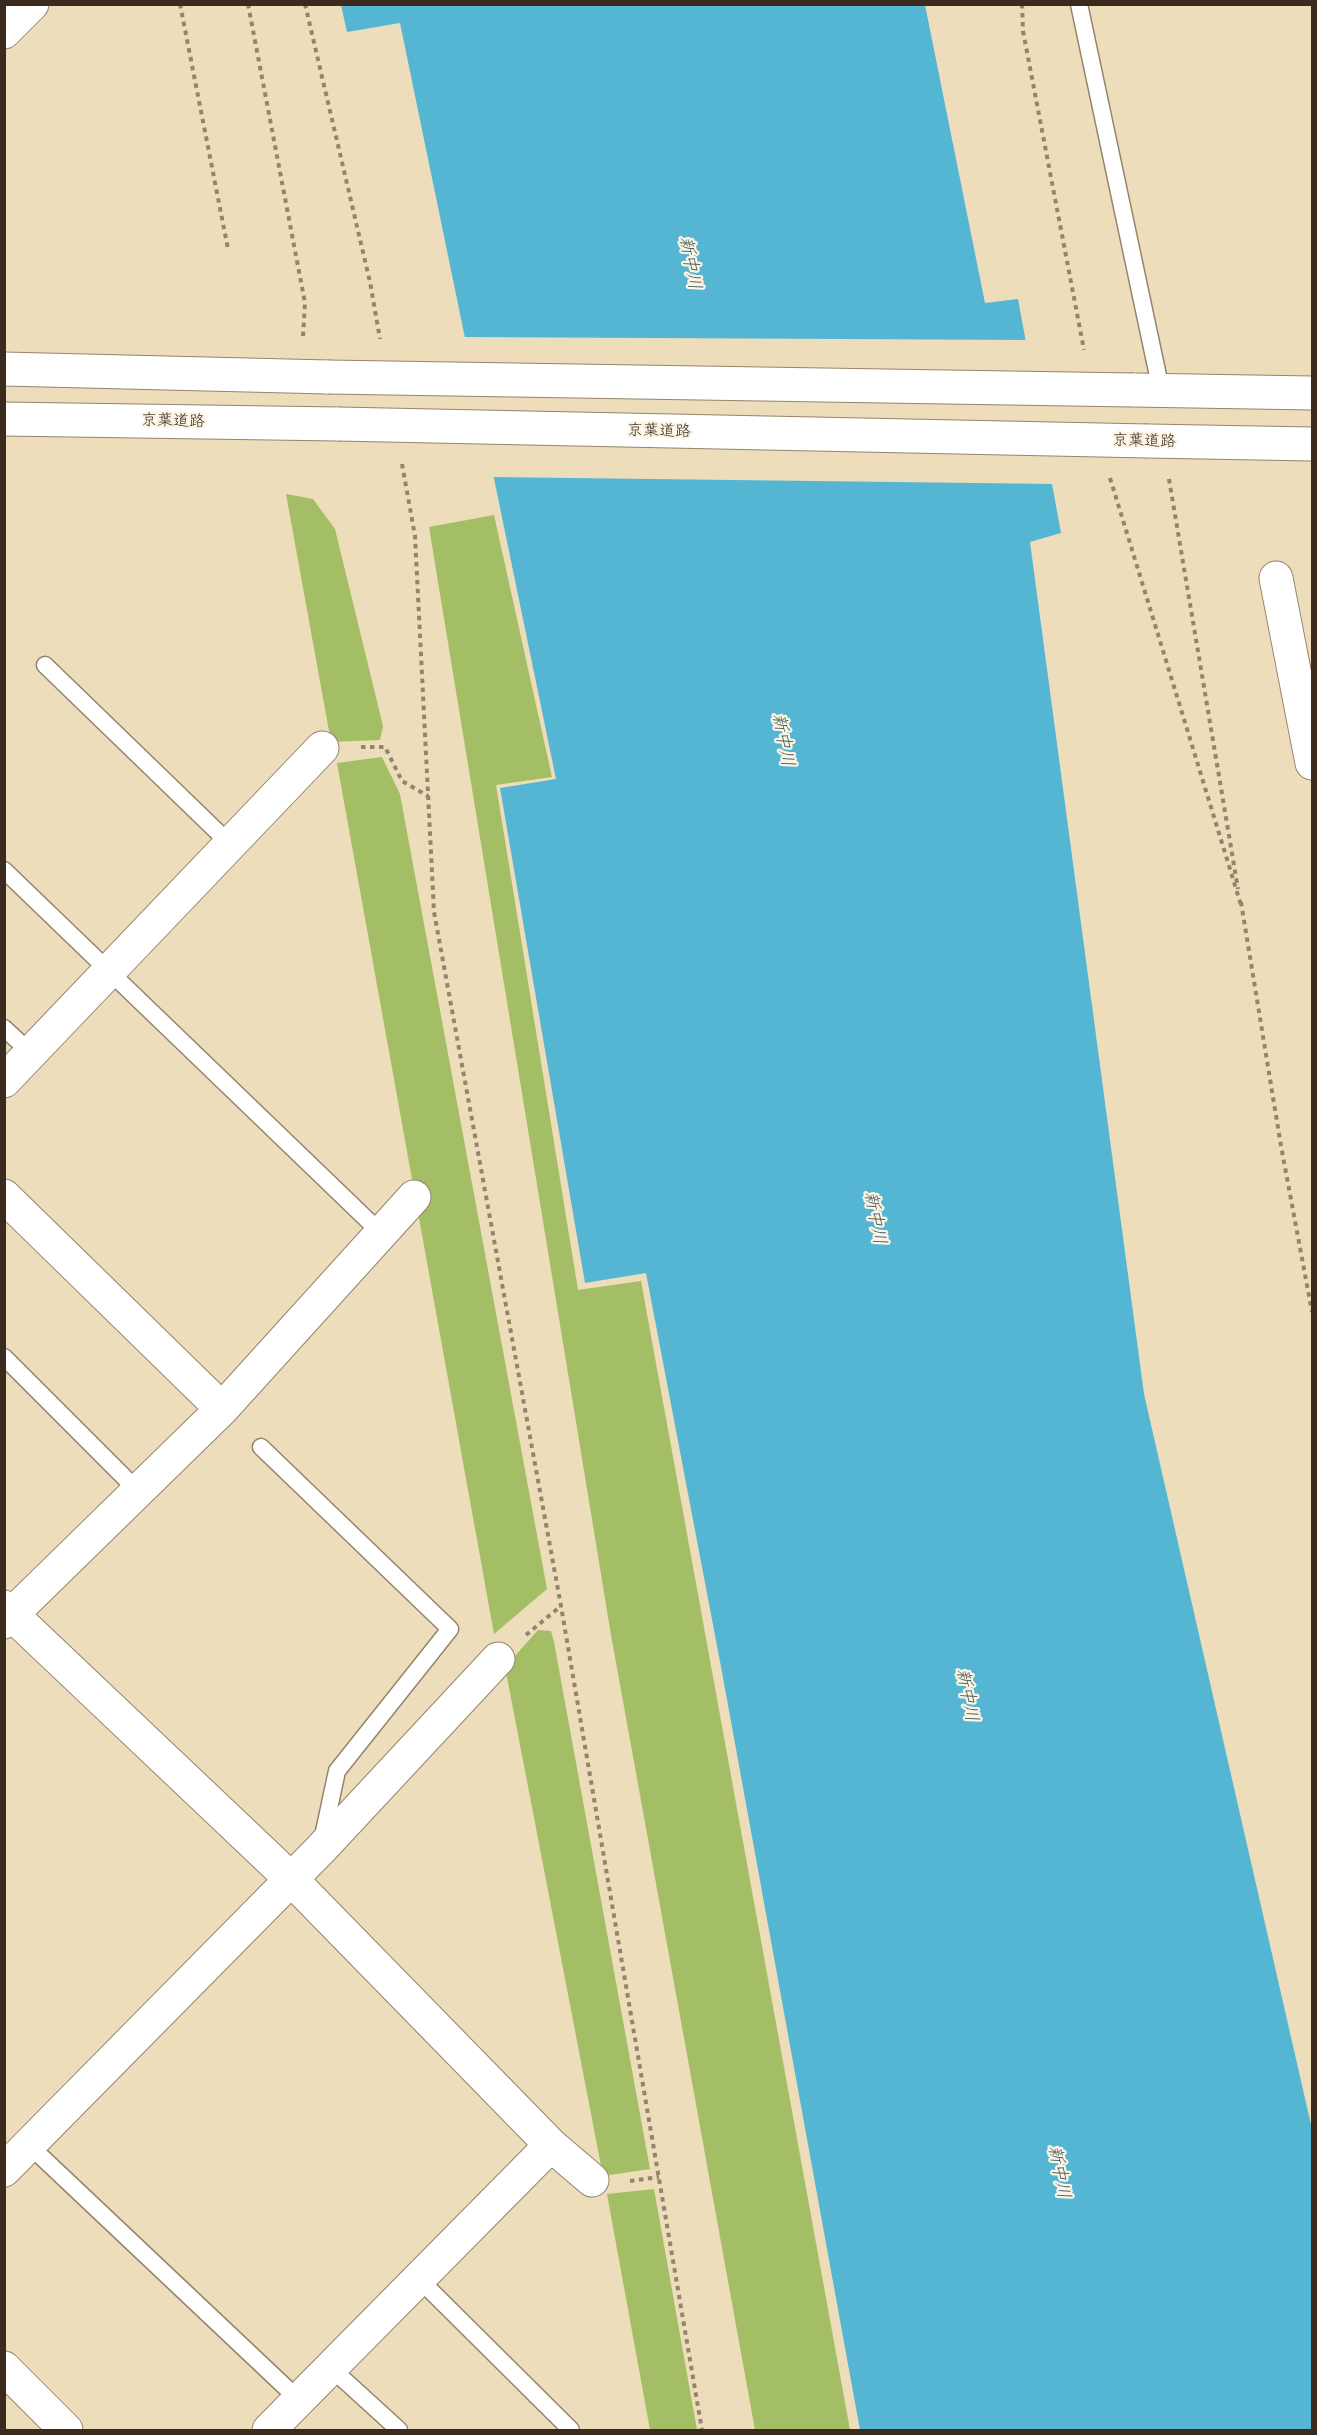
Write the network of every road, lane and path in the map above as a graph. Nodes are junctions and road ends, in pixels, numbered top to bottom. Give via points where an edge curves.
1 (32, 4) edge
2 (180, 4) edge
3 (248, 4) edge
4 (305, 4) edge
5 (1079, 4) edge
6 (4, 32) edge
7 (228, 249) dead end
8 (380, 340) dead end
9 (4, 369) edge
10 (314, 377) junction
11 (1147, 390) junction
12 (1312, 393) edge
13 (4, 419) edge
14 (1312, 444) edge
15 (400, 455) dead end
16 (1167, 468) dead end
17 (1276, 578) dead end
18 (45, 665) dead end
19 (322, 748) joint
20 (1312, 763) edge
21 (428, 796) junction
22 (230, 844) junction
23 (4, 870) edge
24 (108, 972) junction
25 (4, 1028) edge
26 (31, 1053) junction
27 (4, 1081) edge
28 (4, 1197) edge
29 (414, 1197) dead end
30 (382, 1234) junction
31 (1312, 1312) edge
32 (4, 1358) edge
33 (222, 1409) junction
34 (261, 1447) dead end
35 (138, 1491) junction
36 (7, 1615) edge
37 (498, 1659) dead end
38 (320, 1850) junction
39 (291, 1879) junction
40 (29, 2145) junction
41 (551, 2145) junction
42 (4, 2170) edge
43 (592, 2180) dead end
44 (418, 2278) junction
45 (4, 2368) edge
46 (331, 2368) junction
47 (299, 2400) junction
48 (66, 2430) edge
49 (269, 2430) edge
50 (399, 2430) edge
51 (571, 2430) edge
52 (702, 2430) edge

1 - 6 main road
2 - 7 path
3 - 10 path via 305,303
4 - 8 path
5 - 11 lane
9 - 10 main road
10 - 11 main road, bridge
11 - 12 main road
13 - 14 main road, 京葉道路, bridge
15 - 21 path via 415,536
16 - 31 path
17 - 20 main road
18 - 22 lane
19 - 21 path via 385,747 402,781
19 - 22 main road
21 - 52 path via 434,912 561,1605
22 - 24 main road
23 - 24 lane
24 - 26 main road
24 - 30 lane
25 - 26 lane
26 - 27 main road
28 - 33 main road
29 - 30 main road
30 - 33 main road
32 - 35 lane
33 - 35 main road
34 - 38 lane via 450,1629 337,1771
35 - 36 main road
36 - 39 main road
37 - 38 main road
38 - 39 main road
39 - 40 main road
39 - 41 main road
40 - 42 main road
40 - 47 lane
41 - 43 main road
41 - 44 main road
44 - 46 main road
44 - 51 lane
45 - 48 main road
46 - 47 main road
46 - 50 lane
47 - 49 main road

